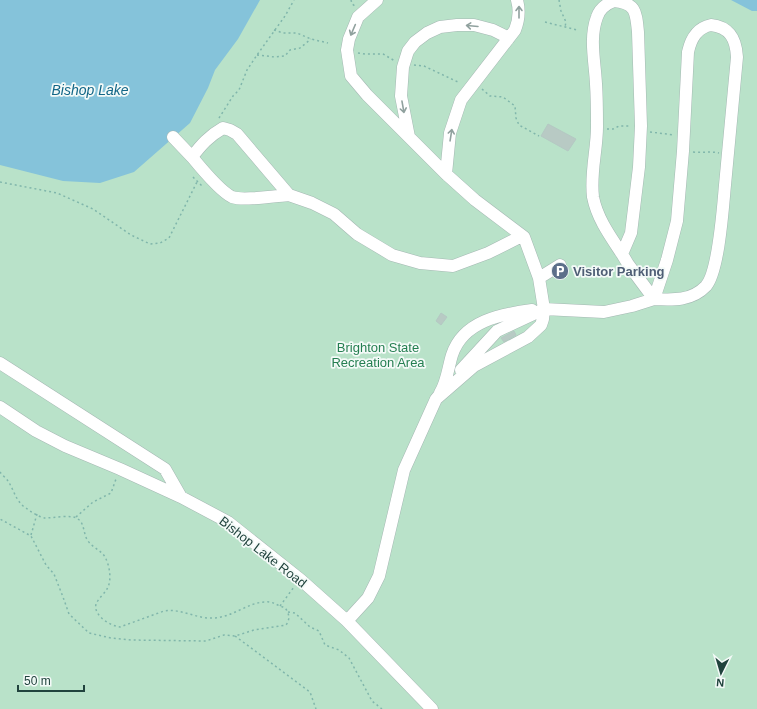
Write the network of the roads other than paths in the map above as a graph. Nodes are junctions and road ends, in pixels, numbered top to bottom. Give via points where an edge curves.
1 (377, 0) edge
2 (517, 0) edge
3 (509, 38) junction
4 (173, 137) dead end
5 (409, 137) junction
6 (448, 152) junction
7 (428, 156) junction
8 (192, 157) junction
9 (446, 174) junction
10 (289, 195) junction
11 (631, 233) junction
12 (522, 236) junction
13 (614, 242) junction
14 (622, 254) junction
15 (560, 265) dead end
16 (539, 278) junction
17 (654, 299) junction
18 (544, 309) junction
19 (0, 363) edge
20 (436, 399) junction
21 (0, 407) edge
22 (181, 497) junction
23 (347, 621) junction
24 (432, 709) edge

1 -> 5 street via 358,17 349,39 347,50 351,76
3 -> 2 street via 515,30 520,14
3 -> 5 street via 474,25 458,25 440,27 415,42 408,51 403,67 401,96
6 -> 3 street via 450,133 461,100
4 - 8 street
5 - 7 street
6 - 7 street
6 - 9 street
7 - 9 street
8 - 10 street via 201,177 232,197
8 - 10 street via 213,134 223,128 230,130 238,134
9 - 12 street
10 - 12 street via 334,214 357,234 392,256 420,263 453,266 488,253
11 - 13 street
11 - 13 street via 641,128 638,32 637,19 632,7 625,2 614,1 601,9 593,40 597,128 592,182 597,211
11 - 14 street
12 - 16 street
13 - 14 street
14 - 17 street
15 - 16 street
16 - 18 street
17 - 17 street via 677,220 688,52 697,32 703,27 720,26 730,33 736,51 722,216 715,261 706,286 694,296 677,300
17 - 18 street via 604,312
18 - 20 street via 497,331
18 - 20 street via 541,325 528,337 474,366
18 - 20 street via 494,317 475,326 456,347 443,389
19 - 22 street via 165,469
20 - 23 street via 404,470 379,576 368,598
21 - 22 street, Bishop Lake Road via 36,431 65,446
22 - 23 street, Bishop Lake Road via 228,522 301,580
23 - 24 street, Bishop Lake Road

